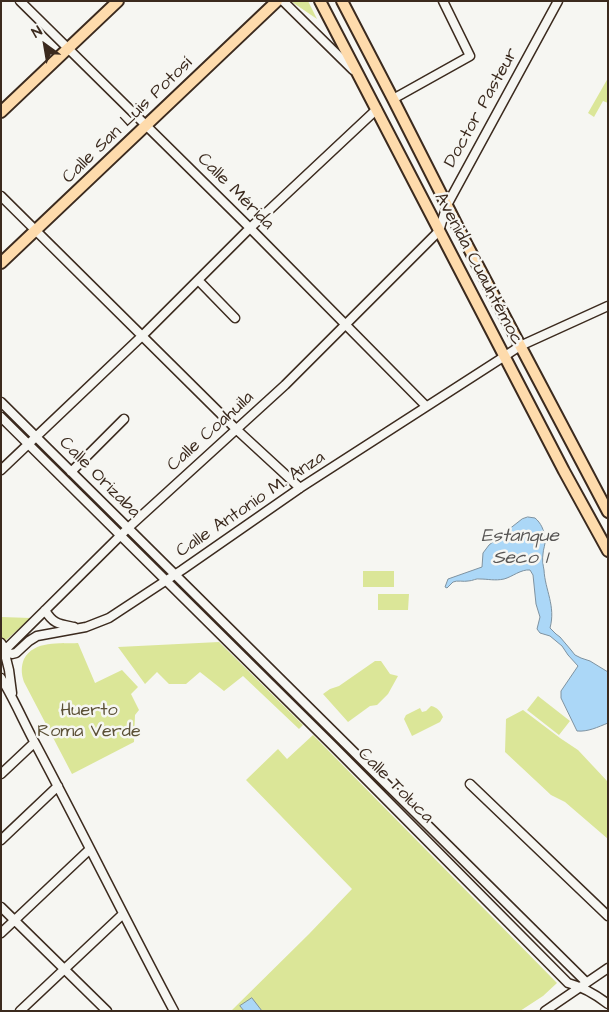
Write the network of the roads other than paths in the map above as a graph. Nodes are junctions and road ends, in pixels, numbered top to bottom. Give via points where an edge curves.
1 (20, 1) edge
2 (118, 1) edge
3 (277, 1) edge
4 (283, 1) edge
5 (320, 1) edge
6 (342, 1) edge
7 (443, 1) edge
8 (554, 4) edge
9 (68, 49) junction
10 (356, 72) junction
11 (393, 99) junction
12 (377, 110) junction
13 (1, 112) edge
14 (146, 125) junction
15 (1, 196) edge
16 (446, 205) junction
17 (250, 228) junction
18 (36, 230) junction
19 (439, 231) junction
20 (1, 263) edge
21 (198, 280) junction
22 (608, 306) edge
23 (235, 318) dead end
24 (346, 325) junction
25 (142, 336) junction
26 (520, 346) junction
27 (505, 356) junction
28 (1, 402) edge
29 (426, 406) junction
30 (1, 417) edge
31 (124, 419) dead end
32 (237, 430) junction
33 (36, 436) junction
34 (29, 444) junction
35 (1, 470) edge
36 (71, 472) junction
37 (300, 488) junction
38 (608, 512) edge
39 (128, 528) junction
40 (120, 536) junction
41 (608, 551) edge
42 (176, 574) junction
43 (166, 580) junction
44 (45, 610) junction
45 (77, 628) junction
46 (2, 650) edge
47 (1, 678) edge
48 (12, 695) junction
49 (34, 743) junction
50 (365, 762) junction
51 (357, 770) junction
52 (1, 774) edge
53 (470, 784) dead end
54 (58, 786) junction
55 (1, 840) edge
56 (90, 849) junction
57 (1, 907) edge
58 (123, 914) junction
59 (608, 916) edge
60 (15, 920) junction
61 (1, 934) edge
62 (608, 968) edge
63 (65, 969) junction
64 (583, 984) junction
65 (608, 1004) edge
66 (20, 1011) edge
67 (107, 1011) edge
68 (174, 1011) edge
69 (545, 1011) edge

1 - 9 street, Calle Mérida
2 - 9 main road
3 - 14 main road, Calle San Luis Potosí
4 - 10 street
5 - 10 main road, Avenida Cuauhtémoc
6 - 11 main road, Avenida Cuauhtémoc
7 - 11 street via 470,56
8 - 16 street, Doctor Pasteur
9 - 13 main road
9 - 14 street, Calle Mérida
10 - 12 main road, Avenida Cuauhtémoc
11 - 16 main road, Avenida Cuauhtémoc
12 - 17 street
12 - 19 main road, Avenida Cuauhtémoc
14 - 17 street, Calle Mérida
14 - 18 main road, Calle San Luis Potosí
15 - 18 street
16 - 19 street, Doctor Pasteur
16 - 26 main road, Avenida Cuauhtémoc
17 - 21 street
17 - 24 street, Calle Mérida
18 - 20 main road, Calle San Luis Potosí
18 - 25 street
19 - 24 street, Calle Coahuila
19 - 27 main road, Avenida Cuauhtémoc
21 - 23 street
21 - 25 street
22 - 26 street, Calle Antonio M. Anza
24 - 29 street, Calle Mérida
24 - 32 street, Calle Coahuila
25 - 32 street
25 - 33 street
26 - 27 street, Calle Antonio M. Anza
26 - 38 main road, Avenida Cuauhtémoc
27 - 29 street, Calle Antonio M. Anza
27 - 41 main road, Avenida Cuauhtémoc
28 - 33 street, Calle Orizaba
29 - 37 street, Calle Antonio M. Anza
30 - 34 street, Calle Orizaba
31 - 36 street
32 - 37 street
32 - 39 street, Calle Coahuila
33 - 34 street
33 - 36 street, Calle Orizaba
34 - 35 street
34 - 40 street, Calle Orizaba
36 - 39 street, Calle Orizaba
37 - 42 street, Calle Antonio M. Anza
39 - 40 street, Calle Coahuila
39 - 42 street, Calle Orizaba
40 - 43 street, Calle Orizaba
40 - 44 street, Calle Coahuila
42 - 43 street, Calle Antonio M. Anza
42 - 50 street, Calle Toluca
43 - 45 street, Calle Antonio M. Anza via 109,618
43 - 51 street, Calle Toluca
44 - 45 street via 54,622
44 - 46 street, Calle Coahuila
45 - 46 street, Calle Antonio M. Anza via 37,636 12,654
46 - 48 street
47 - 48 street
48 - 49 street
49 - 52 street
49 - 54 street
50 - 51 street
50 - 64 street, Calle Toluca
51 - 64 street, Calle Toluca via 568,982
53 - 59 street
54 - 55 street
54 - 56 street
56 - 58 street
56 - 60 street
57 - 60 street
58 - 63 street
58 - 68 street
60 - 61 street
60 - 63 street
62 - 64 street
63 - 66 street
63 - 67 street
64 - 65 street, Calle Toluca
64 - 69 street

